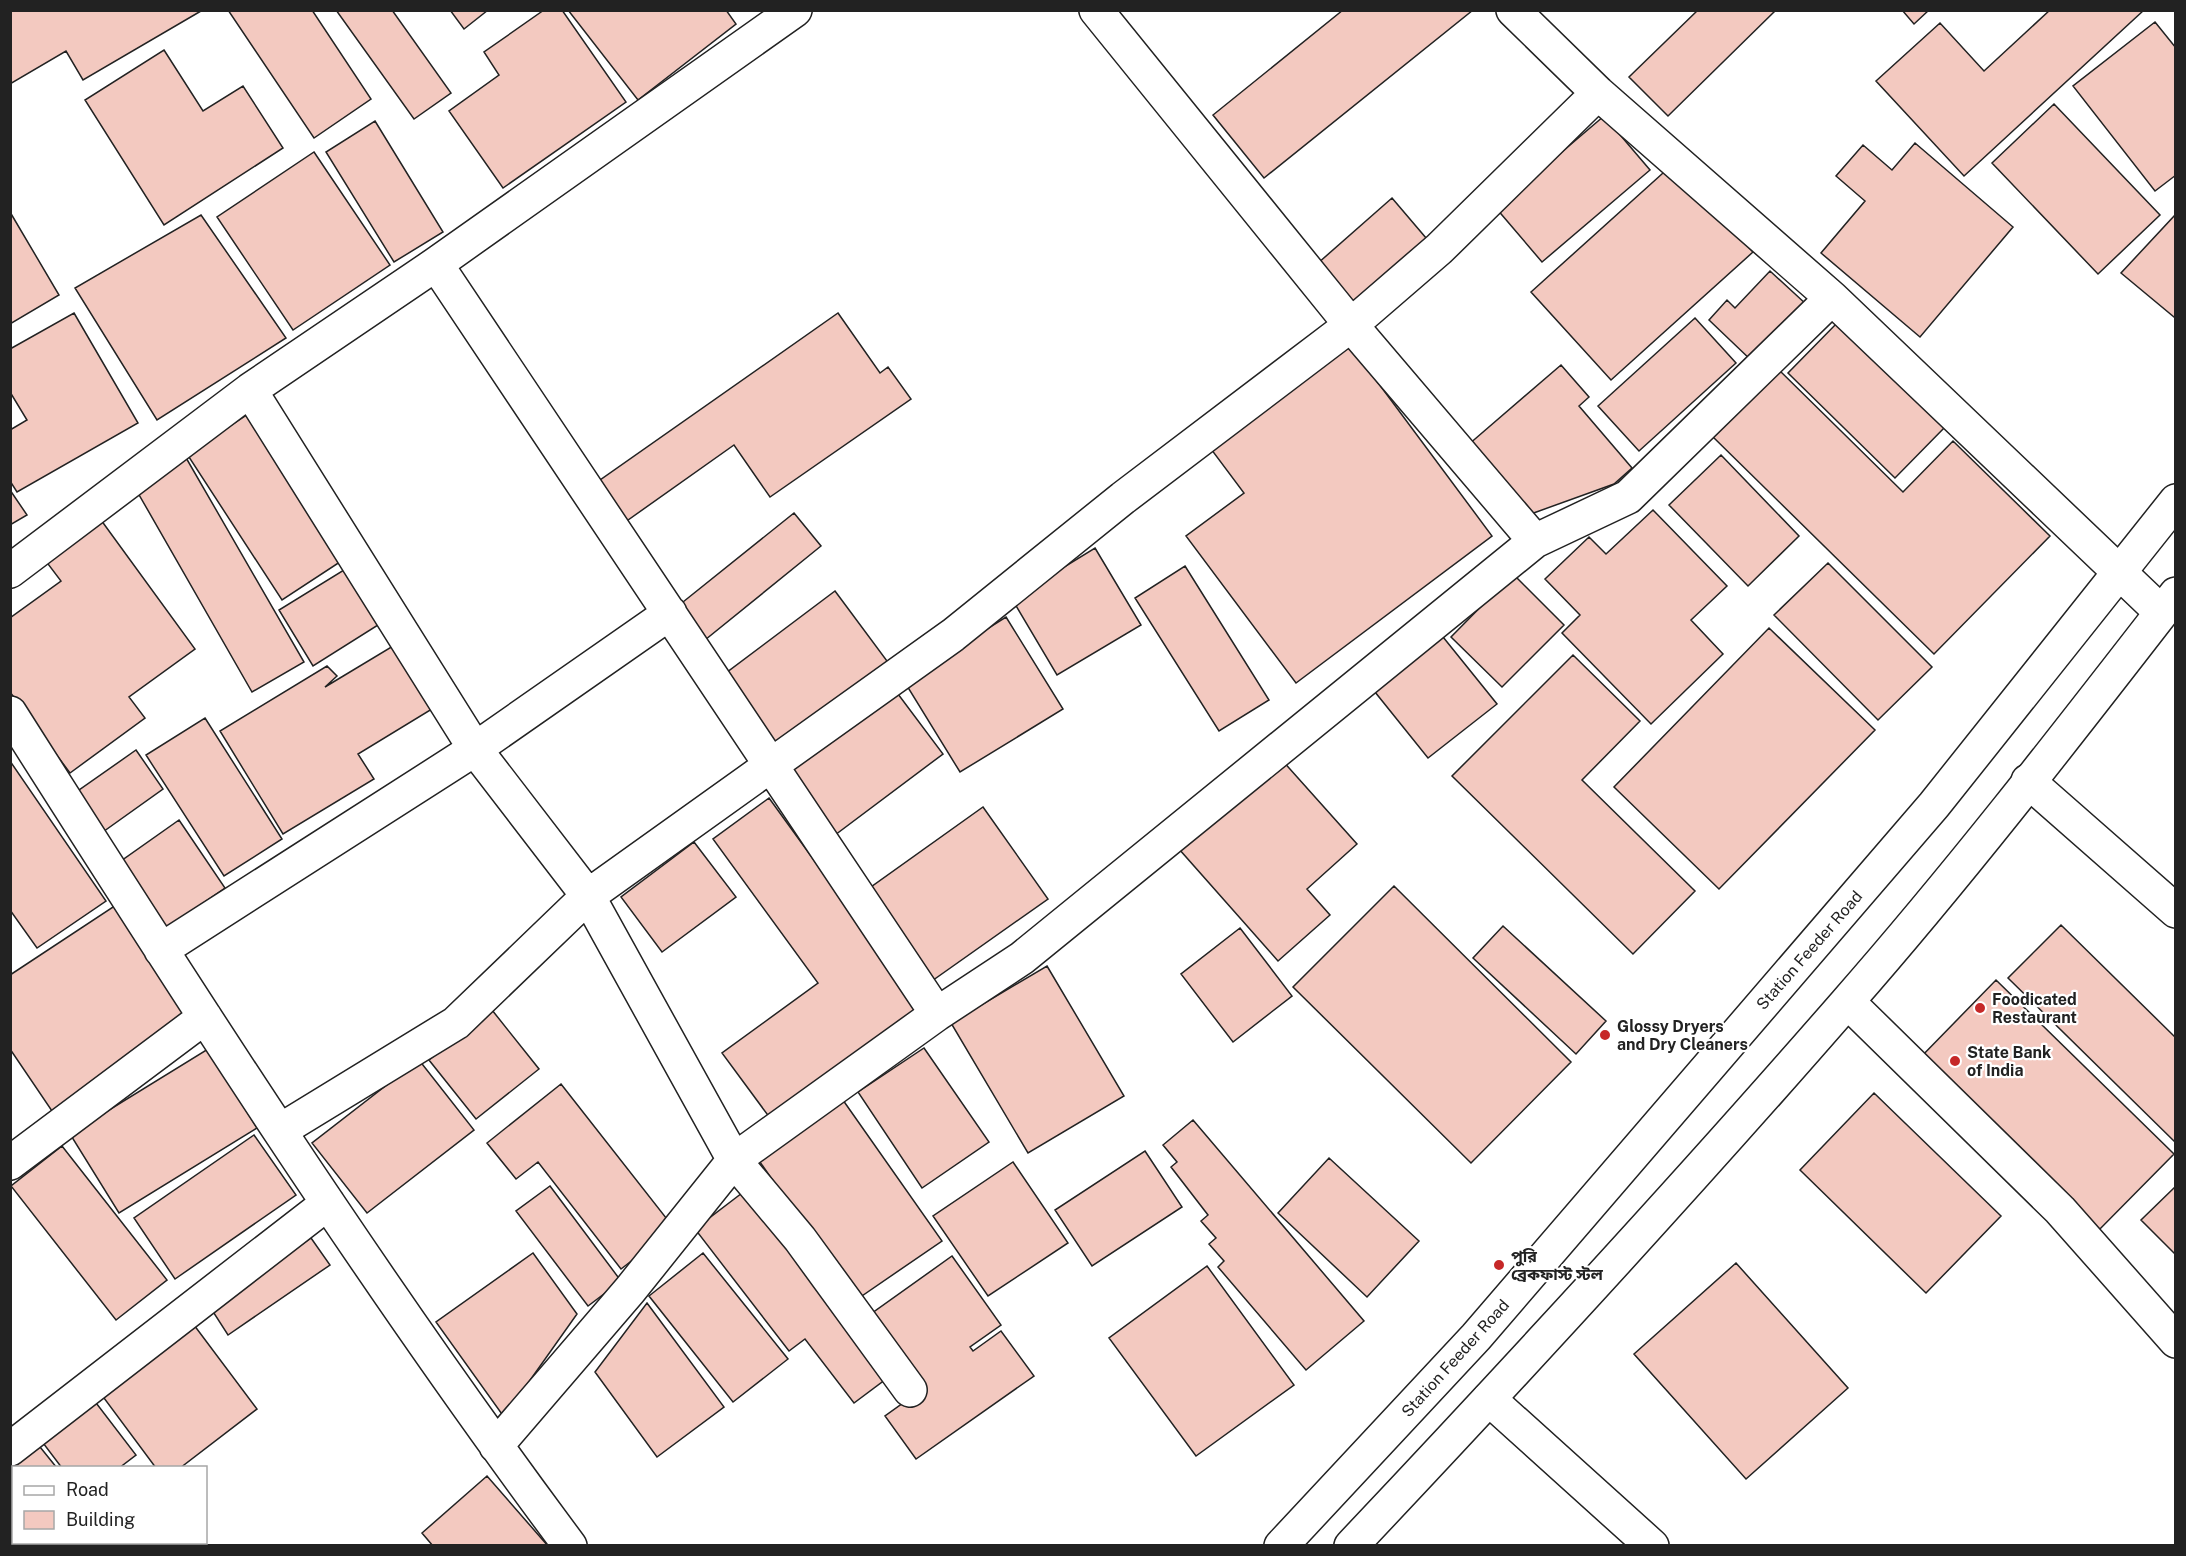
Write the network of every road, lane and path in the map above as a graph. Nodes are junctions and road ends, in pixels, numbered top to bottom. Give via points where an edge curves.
1 (795, 10) edge
2 (1096, 10) edge
3 (1513, 10) edge
4 (1598, 93) junction
5 (436, 264) junction
6 (1832, 298) junction
7 (1351, 325) junction
8 (250, 390) junction
9 (2175, 501) edge
10 (1535, 541) junction
11 (10, 570) edge
12 (2119, 575) junction
13 (2168, 603) edge
14 (670, 613) junction
15 (10, 713) edge
16 (476, 748) junction
17 (772, 766) junction
18 (2028, 781) junction
19 (588, 896) junction
20 (2175, 911) edge
21 (161, 950) junction
22 (1848, 1002) junction
23 (937, 1014) junction
24 (205, 1017) junction
25 (281, 1130) junction
26 (734, 1160) junction
27 (10, 1163) edge
28 (328, 1203) junction
29 (2175, 1341) edge
30 (910, 1390) dead end
31 (1489, 1399) junction
32 (496, 1446) junction
33 (10, 1449) edge
34 (570, 1545) edge
35 (1281, 1545) edge
36 (1351, 1545) edge
37 (1652, 1545) edge

1 - 5 street
2 - 7 street
3 - 4 street
4 - 6 street
4 - 7 street via 1440,249
5 - 8 street
5 - 14 street
6 - 10 street via 1628,497
6 - 12 street
7 - 10 street
7 - 17 street via 1123,498 953,634
8 - 11 street
8 - 16 street
9 - 12 street, Station Feeder Road
10 - 23 street via 1023,958
12 - 13 street
12 - 35 street, Station Feeder Road via 1934,805 1476,1337
13 - 18 street
14 - 16 street
14 - 17 street
15 - 21 street
16 - 19 street
16 - 21 street
17 - 19 street
17 - 23 street
18 - 20 street
18 - 22 street
19 - 25 street via 456,1023
19 - 26 street
21 - 24 street
22 - 29 street via 2060,1210
22 - 31 street
23 - 26 street
24 - 25 street
24 - 27 street
25 - 28 street
26 - 30 street via 800,1239
26 - 32 street via 630,1290
28 - 32 street
28 - 33 street
31 - 36 street
31 - 37 street
32 - 34 street

